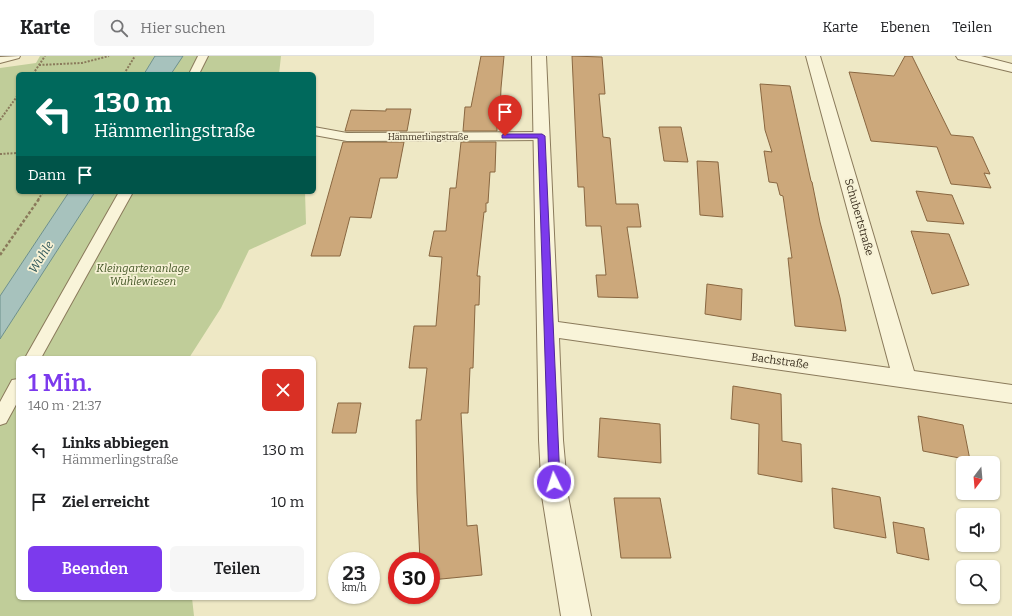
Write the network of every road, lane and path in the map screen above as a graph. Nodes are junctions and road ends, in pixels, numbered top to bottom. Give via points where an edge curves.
1 (15, 56) edge
2 (45, 56) edge
3 (109, 56) edge
4 (135, 56) edge
5 (203, 56) edge
6 (539, 56) edge
7 (813, 56) edge
8 (963, 56) edge
9 (0, 60) edge
10 (39, 65) junction
11 (1012, 68) edge
12 (34, 72) edge
13 (125, 72) edge
14 (195, 72) edge
15 (16, 98) edge
16 (0, 120) edge
17 (316, 132) edge
18 (542, 136) junction
19 (0, 154) edge
20 (16, 154) edge
21 (42, 194) edge
22 (125, 194) edge
23 (0, 255) edge
24 (549, 329) junction
25 (34, 356) edge
26 (905, 379) junction
27 (16, 389) edge
28 (1012, 394) edge
29 (0, 418) edge
30 (576, 616) edge

1 - 9 lane
2 - 10 path
3 - 10 path via 82,63
4 - 13 path
5 - 14 lane
6 - 18 street
7 - 26 street, Schubertstraße
8 - 11 street
10 - 12 path
15 - 16 path
17 - 18 lane, Hämmerlingstraße via 347,137
18 - 24 street
19 - 20 path
21 - 23 path
22 - 25 lane
24 - 26 street, Bachstraße
24 - 30 street via 555,496
26 - 28 street, Bachstraße
27 - 29 lane

